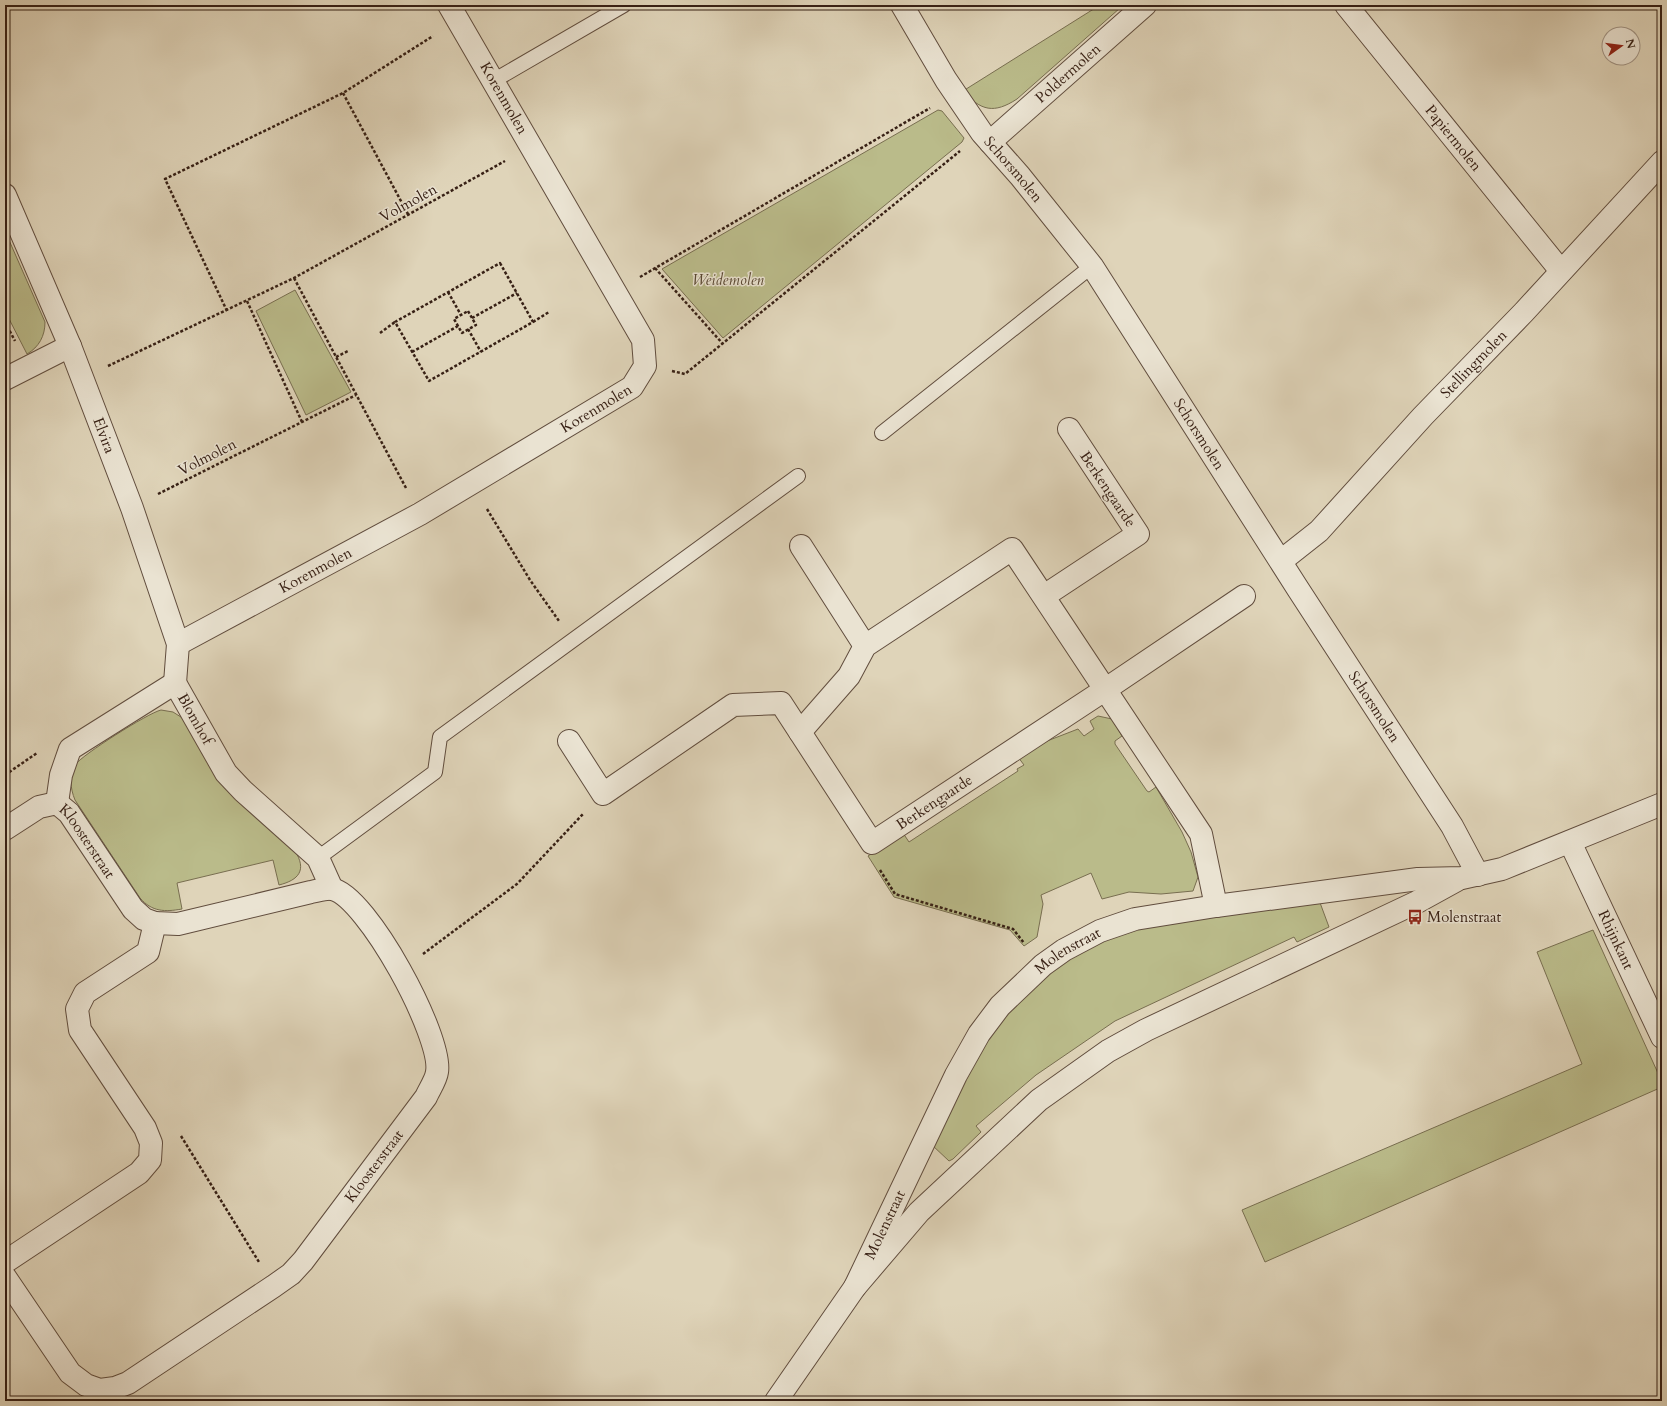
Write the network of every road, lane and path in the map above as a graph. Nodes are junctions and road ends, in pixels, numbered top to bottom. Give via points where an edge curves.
1 (624, 5) edge
2 (902, 5) edge
3 (1145, 5) edge
4 (1346, 5) edge
5 (454, 12) edge
6 (493, 81) junction
7 (343, 93) junction
8 (954, 94) junction
9 (986, 137) junction
10 (531, 146) junction
11 (1662, 162) edge
12 (5, 195) edge
13 (408, 216) junction
14 (1092, 266) junction
15 (655, 268) junction
16 (1561, 271) junction
17 (294, 278) junction
18 (616, 291) junction
19 (448, 292) junction
20 (517, 293) junction
21 (247, 301) junction
22 (227, 311) junction
23 (549, 312) dead end
24 (461, 315) junction
25 (472, 318) junction
26 (395, 322) junction
27 (533, 322) junction
28 (458, 326) junction
29 (468, 329) junction
30 (380, 333) dead end
31 (723, 344) junction
32 (70, 346) junction
33 (348, 351) dead end
34 (412, 352) junction
35 (481, 352) junction
36 (336, 357) junction
37 (645, 366) junction
38 (83, 378) junction
39 (5, 379) edge
40 (356, 395) junction
41 (302, 422) junction
42 (1069, 429) dead end
43 (882, 433) dead end
44 (798, 476) dead end
45 (473, 484) junction
46 (132, 508) junction
47 (420, 514) junction
48 (801, 546) dead end
49 (1281, 562) junction
50 (1044, 596) junction
51 (1244, 596) dead end
52 (573, 640) junction
53 (178, 644) junction
54 (865, 646) junction
55 (175, 683) junction
56 (1106, 689) junction
57 (800, 732) junction
58 (569, 741) dead end
59 (603, 794) junction
60 (57, 803) junction
61 (1662, 804) edge
62 (5, 829) edge
63 (872, 842) junction
64 (1570, 842) junction
65 (318, 858) junction
66 (1470, 877) junction
67 (332, 889) junction
68 (1216, 906) junction
69 (155, 923) junction
70 (1043, 965) junction
71 (401, 970) junction
72 (1662, 1037) edge
73 (150, 1142) junction
74 (5, 1262) edge
75 (5, 1277) edge
76 (274, 1286) junction
77 (855, 1287) junction
78 (776, 1401) edge

1 - 6 lane
2 - 8 street, Schorsmolen
3 - 9 street, Poldermolen
4 - 16 street, Papiermolen
5 - 6 street, Korenmolen
5 - 7 path
6 - 10 street, Korenmolen
7 - 13 path
7 - 22 path via 165,179
8 - 9 street, Schorsmolen
8 - 15 path
9 - 14 street, Schorsmolen
9 - 31 path
10 - 13 path, Volmolen
10 - 18 street, Korenmolen
11 - 16 street, Stellingmolen
12 - 32 street, Elvira
13 - 17 path, Volmolen
14 - 43 lane
14 - 49 street, Schorsmolen
15 - 18 path
15 - 31 path
16 - 49 street, Stellingmolen via 1318,531
17 - 21 path, Volmolen
17 - 36 path
18 - 37 street, Korenmolen via 644,340
19 - 20 path via 500,263
19 - 24 path
19 - 26 path
20 - 25 path
20 - 27 path
21 - 22 path, Volmolen
21 - 41 path
22 - 38 path, Volmolen
23 - 27 path
24 - 25 path via 468,311
24 - 28 path via 454,319
25 - 29 path via 476,325
26 - 30 path
26 - 34 path
27 - 35 path
28 - 29 path via 462,333
28 - 34 path
29 - 35 path
31 - 37 path via 685,374
32 - 38 street, Elvira
32 - 39 street
33 - 36 path
34 - 35 path via 429,381
36 - 40 path
37 - 45 street, Korenmolen via 632,387
38 - 46 street, Elvira
40 - 41 path, Volmolen
40 - 47 path
41 - 46 path, Volmolen
42 - 50 street, Berkengaarde via 1138,534
44 - 52 lane
45 - 47 street, Korenmolen
45 - 52 path via 530,580
46 - 53 street, Elvira
47 - 53 street, Korenmolen
48 - 54 street
49 - 66 street, Schorsmolen via 1452,826
50 - 54 street via 1012,549
50 - 56 street
51 - 56 street, Berkengaarde
52 - 65 lane via 440,737 434,772
53 - 55 street, Elvira
54 - 57 street via 849,676
55 - 60 street, Blomhof via 70,749 61,776
55 - 65 street, Blomhof via 226,772
56 - 63 street, Berkengaarde
56 - 68 street via 1201,834
57 - 59 street via 781,703 733,705
57 - 63 street
58 - 59 street
59 - 71 path via 517,884
60 - 62 street, Kloosterstraat via 39,807
60 - 69 street, Kloosterstraat via 69,813 133,909 144,919
61 - 64 street, Molenstraat
63 - 70 path via 871,856 895,894 1013,929
64 - 66 street, Molenstraat via 1502,868
64 - 72 street, Rhijnkant
65 - 67 street, Blomhof
66 - 68 street, Molenstraat via 1418,879
66 - 77 street, Molenstraat via 1146,1030 1075,1073 1039,1100 919,1212
67 - 69 street, Kloosterstraat via 178,924
67 - 71 street, Kloosterstraat via 356,904
68 - 70 street, Molenstraat via 1135,919 1100,931 1064,950
69 - 73 street via 148,952 85,993 77,1009 80,1030 145,1128
70 - 77 street, Molenstraat via 1000,1006 979,1034 956,1075
71 - 76 street, Kloosterstraat via 412,990 433,1044 438,1072 426,1097 303,1261
73 - 74 street via 150,1160 139,1173
73 - 76 path via 180,1135
75 - 76 street, Kloosterstraat via 70,1373 100,1390 128,1383
77 - 78 street, Molenstraat

